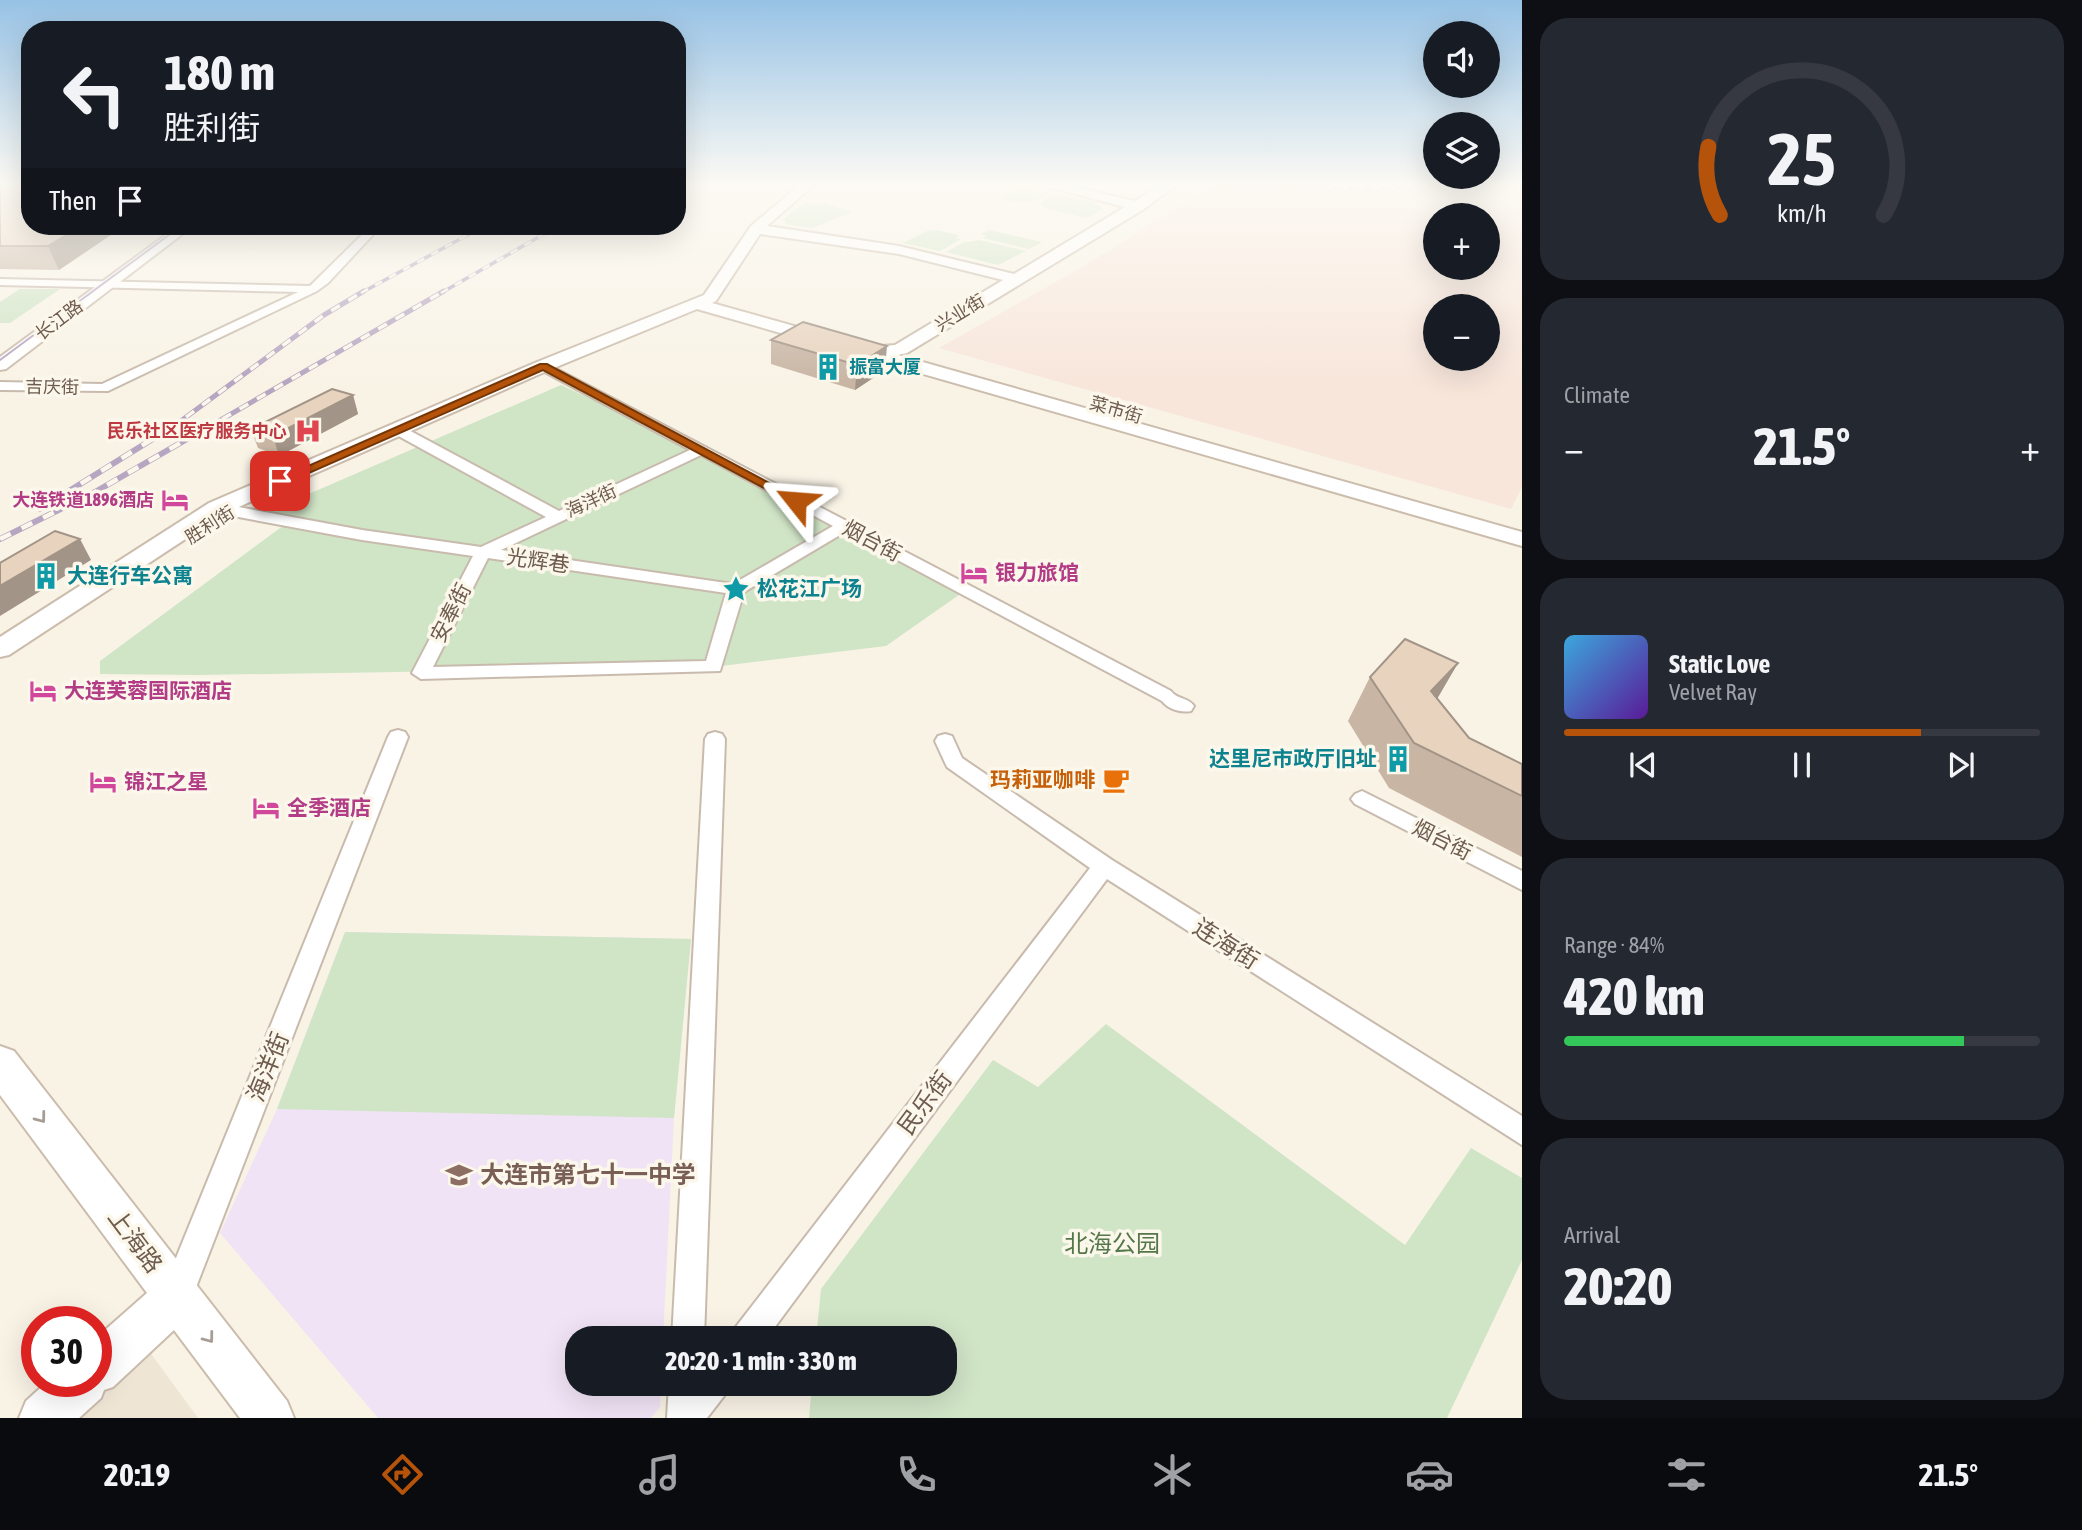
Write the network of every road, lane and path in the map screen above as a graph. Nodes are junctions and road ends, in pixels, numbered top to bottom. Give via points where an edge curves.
1 (141, 250) edge
2 (150, 250) edge
3 (353, 250) edge
4 (742, 250) edge
5 (900, 250) edge
6 (1065, 250) edge
7 (1017, 279) junction
8 (0, 282) edge
9 (100, 284) junction
10 (313, 289) junction
11 (706, 303) junction
12 (848, 348) junction
13 (901, 349) junction
14 (0, 351) edge
15 (0, 365) edge
16 (547, 368) junction
17 (0, 386) edge
18 (402, 432) junction
19 (701, 450) junction
20 (223, 510) junction
21 (558, 517) junction
22 (1522, 523) edge
23 (844, 526) junction
24 (1522, 539) edge
25 (482, 554) junction
26 (736, 589) junction
27 (0, 649) edge
28 (0, 664) edge
29 (1173, 700) dead end
30 (398, 737) dead end
31 (715, 739) dead end
32 (945, 741) dead end
33 (1362, 799) dead end
34 (1104, 866) junction
35 (1522, 881) edge
36 (0, 1064) edge
37 (1522, 1132) edge
38 (177, 1296) junction
39 (689, 1326) edge
40 (756, 1326) edge
41 (112, 1355) edge
42 (685, 1396) edge
43 (702, 1396) edge
44 (66, 1397) edge
45 (43, 1418) edge
46 (270, 1418) edge
47 (685, 1418) edge

1 - 9 main road, 长江路
2 - 9 main road, 长江路
3 - 10 street
4 - 11 main road
5 - 7 main road
6 - 7 main road, 兴业街
7 - 13 main road, 兴业街
8 - 9 street
9 - 10 street
9 - 14 main road, 长江路
9 - 15 main road, 长江路
10 - 17 street, 吉庆街 via 104,388
11 - 12 main road
11 - 13 main road, 菜市街
11 - 16 main road, 胜利街
12 - 13 main road, 兴业街 via 887,353
12 - 24 main road
13 - 22 main road, 菜市街
16 - 18 main road, 胜利街
16 - 19 street, 烟台街
18 - 20 main road, 胜利街
18 - 21 street
19 - 21 street, 海洋街
19 - 23 street, 烟台街
20 - 25 street, 光辉巷
20 - 27 main road, 胜利街
20 - 28 main road, 胜利街
21 - 25 street, 海洋街
23 - 26 street
23 - 29 street, 烟台街
25 - 26 street, 光辉巷
25 - 26 street, 安奉街 via 421,673 713,667
30 - 38 street, 海洋街
31 - 39 street
32 - 34 street, 连海街 via 954,762
33 - 35 street, 烟台街
34 - 37 street, 连海街
34 - 40 street, 民乐街
36 -> 38 main road, 上海路
38 - 41 main road, 海洋街
38 -> 46 main road, 上海路
42 - 47 street
43 - 47 street
44 - 45 main road

